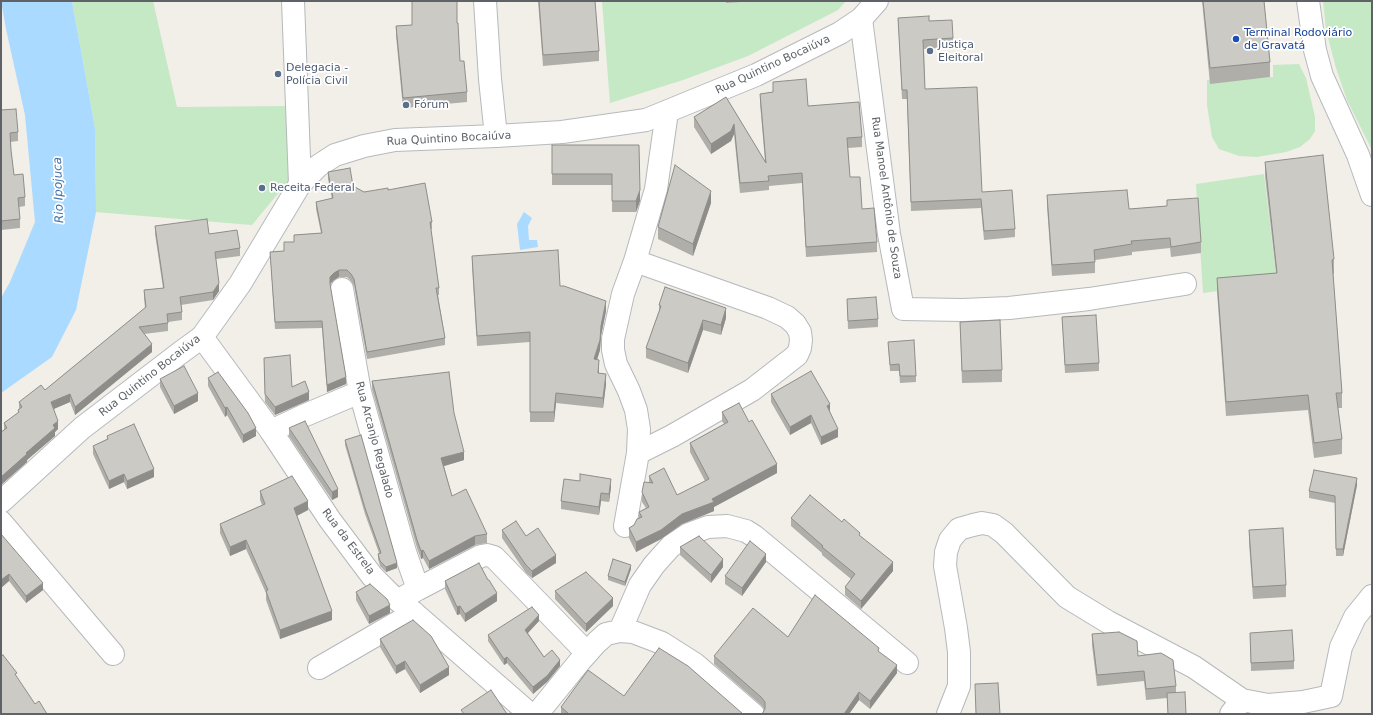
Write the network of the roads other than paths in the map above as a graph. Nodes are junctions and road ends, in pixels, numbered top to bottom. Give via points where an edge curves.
1 (293, 1) edge
2 (485, 1) edge
3 (877, 1) edge
4 (1308, 1) edge
5 (861, 19) junction
6 (667, 112) junction
7 (496, 136) junction
8 (300, 184) junction
9 (1372, 195) edge
10 (635, 261) junction
11 (1185, 284) dead end
12 (342, 289) dead end
13 (202, 338) junction
14 (360, 392) junction
15 (271, 432) junction
16 (638, 454) junction
17 (1, 502) edge
18 (1, 522) edge
19 (625, 526) dead end
20 (418, 588) junction
21 (1372, 596) edge
22 (406, 607) junction
23 (620, 632) junction
24 (587, 653) junction
25 (114, 654) dead end
26 (907, 663) dead end
27 (319, 668) dead end
28 (1332, 705) edge
29 (1236, 707) edge
30 (530, 714) edge
31 (537, 714) edge
32 (753, 714) edge
33 (948, 714) edge

1 - 8 street
2 - 7 street
3 - 5 street, Rua Quintino Bocaiúva
4 - 9 street via 1315,50 1322,76 1358,155
5 - 6 street, Rua Quintino Bocaiúva via 840,33 756,76
5 - 11 street, Rua Manoel Antônio de Souza via 889,234 903,310 1009,308
6 - 7 street, Rua Quintino Bocaiúva via 646,120 562,132
6 - 10 street via 656,189
7 - 8 street, Rua Quintino Bocaiúva via 396,140 364,146 335,155 318,166
8 - 13 street, Rua Quintino Bocaiúva via 240,284
10 - 16 street via 618,313 613,350 616,364 636,410 639,429
10 - 16 street via 768,308 795,324 801,340 797,355 752,390
12 - 14 street, Rua Arcanjo Regalado
13 - 15 street, Rua da Estrela
13 - 17 street, Rua Quintino Bocaiúva via 82,428
14 - 15 street
14 - 20 street, Rua Arcanjo Regalado via 405,552
15 - 22 street, Rua da Estrela via 330,520 372,576
16 - 19 street
18 - 25 street
20 - 22 street
20 - 24 street via 481,556 494,557
21 - 28 street via 1355,617 1341,647
22 - 27 street
22 - 30 street, Rua da Estrela
23 - 24 street via 606,634
23 - 26 street via 640,585 670,546 689,534 708,527 726,526 746,531 754,536
23 - 32 street via 633,632 662,643 695,664
24 - 31 street
28 - 29 street via 1303,702
29 - 33 street via 1194,667 1108,622 1067,597 1004,533 993,524 982,523 959,529 950,540 946,552 945,566 959,652 959,686

